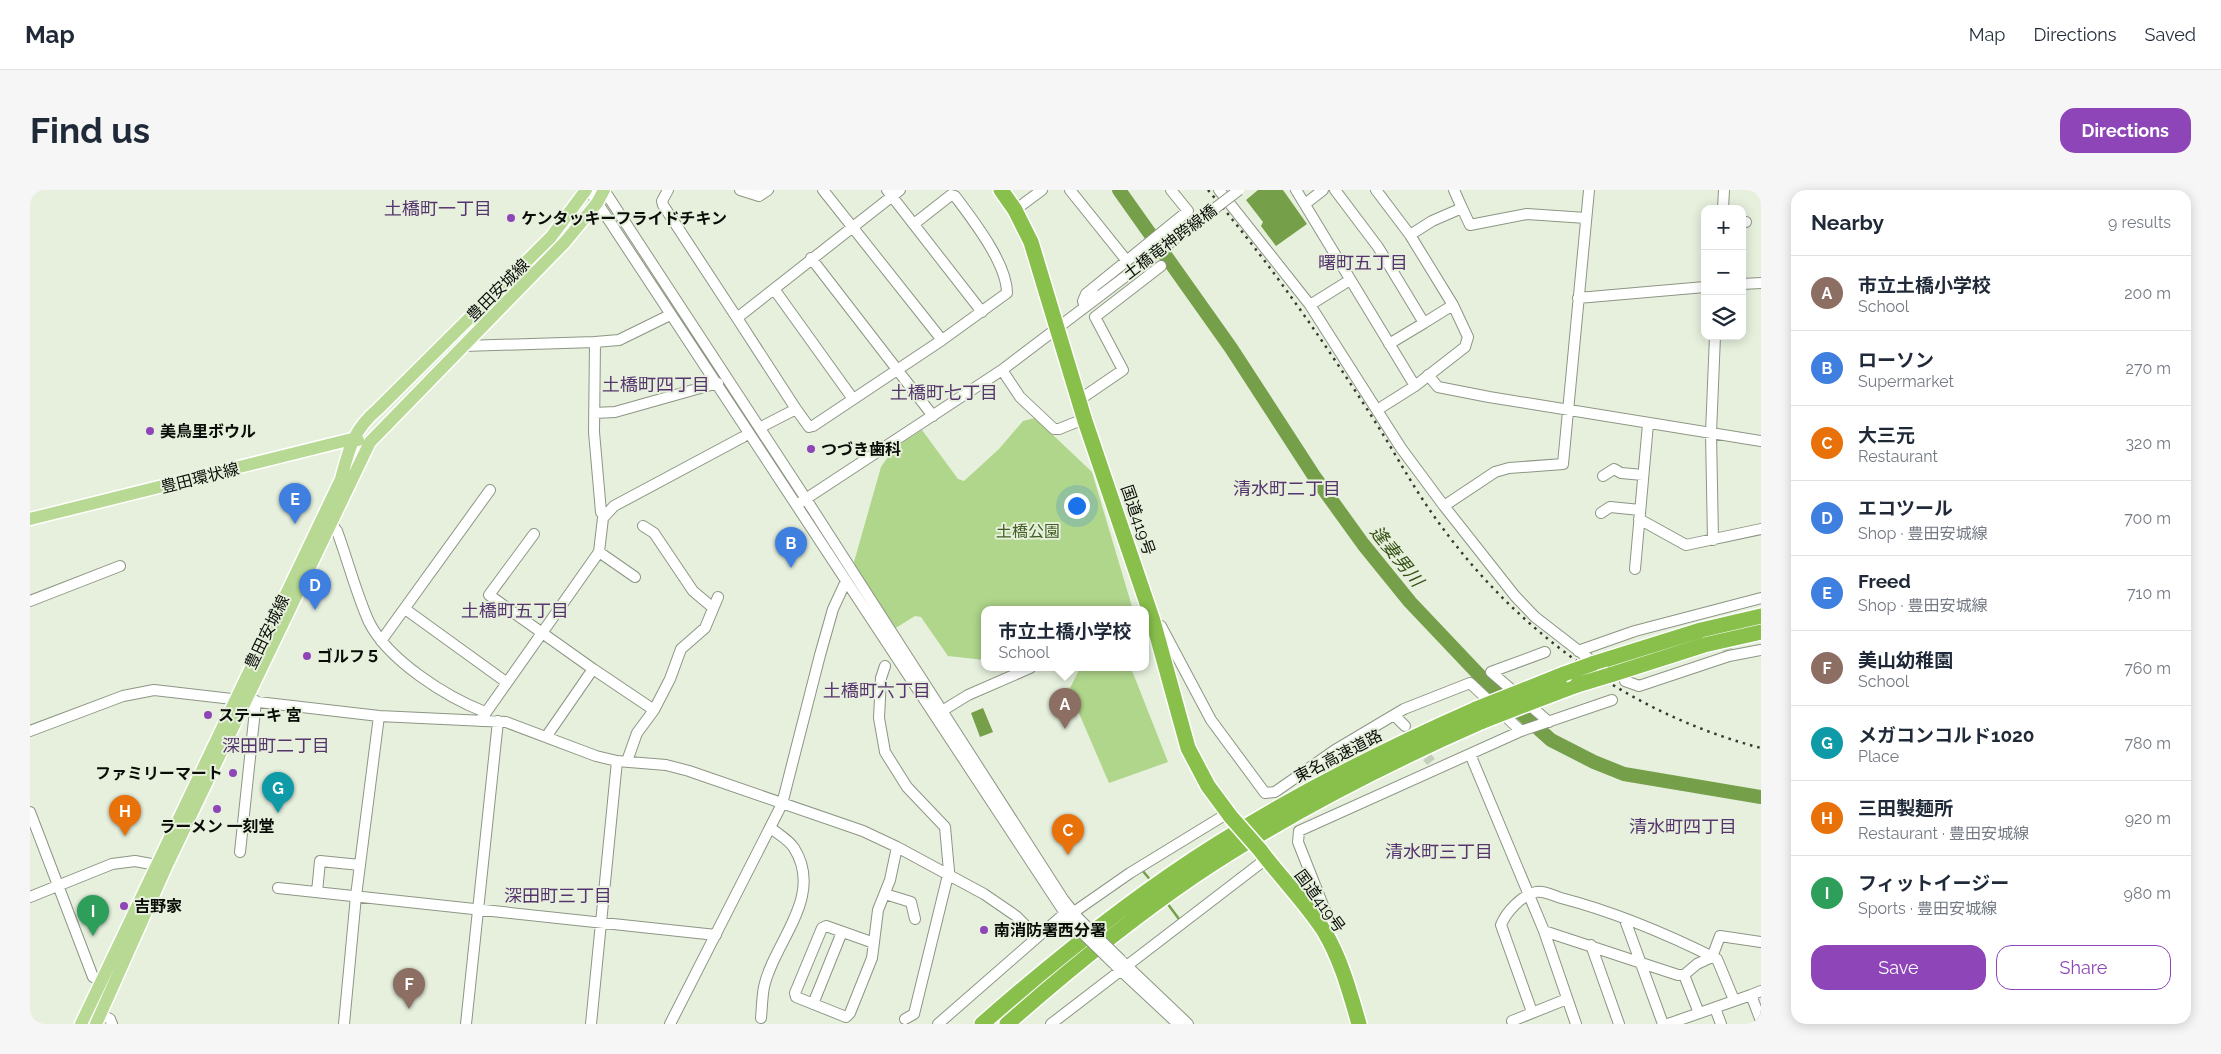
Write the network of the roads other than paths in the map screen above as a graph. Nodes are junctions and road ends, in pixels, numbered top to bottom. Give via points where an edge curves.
1 (588, 190) edge
2 (604, 190) edge
3 (668, 190) edge
4 (740, 190) edge
5 (768, 190) edge
6 (823, 190) edge
7 (1001, 190) edge
8 (1042, 190) edge
9 (1070, 190) edge
10 (1171, 190) edge
11 (1219, 190) edge
12 (1239, 190) edge
13 (1296, 190) edge
14 (1323, 190) edge
15 (1335, 190) edge
16 (1376, 190) edge
17 (1454, 190) edge
18 (1589, 190) edge
19 (1724, 190) edge
20 (893, 192) edge
21 (597, 202) junction
22 (1305, 204) junction
23 (1723, 205) edge
24 (1462, 208) junction
25 (1015, 210) junction
26 (1586, 218) junction
27 (914, 224) junction
28 (852, 227) junction
29 (1410, 235) junction
30 (811, 258) junction
31 (1127, 261) junction
32 (1161, 266) dead end
33 (1350, 280) junction
34 (1761, 283) edge
35 (1746, 284) edge
36 (1701, 287) edge
37 (774, 289) junction
38 (1578, 298) junction
39 (1310, 305) junction
40 (1453, 305) junction
41 (1085, 308) junction
42 (982, 312) junction
43 (670, 315) junction
44 (737, 318) junction
45 (1424, 323) junction
46 (1058, 328) junction
47 (942, 340) junction
48 (1715, 340) edge
49 (595, 342) junction
50 (1389, 344) junction
51 (464, 346) junction
52 (898, 369) junction
53 (1002, 370) junction
54 (1428, 375) junction
55 (718, 383) junction
56 (1415, 386) junction
57 (852, 399) junction
58 (1079, 400) junction
59 (796, 408) junction
60 (1570, 409) junction
61 (1377, 410) junction
62 (594, 413) junction
63 (933, 416) junction
64 (1084, 419) junction
65 (1648, 424) junction
66 (766, 425) dead end
67 (1711, 433) junction
68 (743, 436) dead end
69 (352, 439) junction
70 (1761, 441) edge
71 (370, 442) junction
72 (1603, 476) dead end
73 (1643, 476) junction
74 (490, 490) dead end
75 (802, 502) junction
76 (1444, 506) junction
77 (1601, 512) dead end
78 (606, 513) junction
79 (1640, 515) junction
80 (30, 519) edge
81 (331, 523) junction
82 (643, 526) dead end
83 (1761, 529) edge
84 (534, 534) dead end
85 (1713, 540) junction
86 (599, 552) junction
87 (120, 566) dead end
88 (1635, 569) dead end
89 (635, 577) dead end
90 (846, 581) junction
91 (718, 598) dead end
92 (1761, 598) edge
93 (30, 601) edge
94 (1144, 606) edge
95 (712, 607) junction
96 (404, 609) junction
97 (1761, 616) edge
98 (1149, 622) edge
99 (1761, 632) edge
100 (542, 633) junction
101 (382, 641) junction
102 (1761, 650) edge
103 (1578, 651) junction
104 (1545, 652) dead end
105 (1590, 661) junction
106 (885, 666) dead end
107 (593, 669) junction
108 (1023, 671) edge
109 (1625, 681) dead end
110 (506, 682) junction
111 (1528, 696) junction
112 (246, 700) junction
113 (1612, 700) dead end
114 (654, 710) junction
115 (942, 711) junction
116 (1394, 715) junction
117 (1480, 715) junction
118 (379, 716) junction
119 (483, 716) junction
120 (498, 721) junction
121 (1547, 722) junction
122 (1405, 726) dead end
123 (1523, 730) junction
124 (30, 731) edge
125 (546, 737) junction
126 (1470, 754) junction
127 (622, 761) junction
128 (782, 804) junction
129 (30, 812) edge
130 (1230, 815) junction
131 (772, 828) junction
132 (897, 847) junction
133 (240, 852) dead end
134 (1263, 855) junction
135 (360, 865) junction
136 (161, 866) junction
137 (948, 876) junction
138 (59, 885) junction
139 (278, 888) dead end
140 (317, 892) junction
141 (885, 894) junction
142 (1529, 894) junction
143 (356, 896) junction
144 (30, 897) edge
145 (478, 910) junction
146 (1072, 918) junction
147 (915, 919) dead end
148 (1625, 920) junction
149 (601, 924) junction
150 (1544, 931) junction
151 (842, 932) junction
152 (1324, 932) junction
153 (716, 935) junction
154 (1036, 936) junction
155 (1761, 942) edge
156 (874, 943) junction
157 (1591, 946) junction
158 (1712, 956) junction
159 (1640, 962) junction
160 (1121, 965) junction
161 (1684, 975) junction
162 (102, 980) junction
163 (1756, 993) edge
164 (1567, 999) junction
165 (1734, 1000) junction
166 (814, 1004) junction
167 (1715, 1008) junction
168 (1532, 1012) junction
169 (1699, 1013) junction
170 (761, 1018) dead end
171 (98, 1019) edge
172 (905, 1019) dead end
173 (1761, 1020) edge
174 (1512, 1021) dead end
175 (1679, 1022) edge
176 (81, 1024) edge
177 (112, 1024) edge
178 (344, 1024) edge
179 (466, 1024) edge
180 (591, 1024) edge
181 (670, 1024) edge
182 (938, 1024) edge
183 (982, 1024) edge
184 (1007, 1024) edge
185 (1051, 1024) edge
186 (1178, 1024) edge
187 (1188, 1024) edge
188 (1359, 1024) edge
189 (1576, 1024) edge
190 (1619, 1024) edge
191 (1663, 1024) edge
192 (1668, 1024) edge
193 (1721, 1024) edge

1 - 21 street
1 - 69 main road, 豊田安城線 via 551,237 364,421
2 - 21 main road, 豊田安城線
2 - 75 street
3 - 44 street via 663,205
4 - 5 street via 759,196
6 - 28 street
7 - 25 highway, 国道419号
8 - 25 street
9 - 31 street
10 - 31 street via 1188,212
11 - 39 street
12 - 41 street, 土橋竜神跨線橋, bridge
13 - 22 street
14 - 22 street
15 - 45 street via 1378,247
16 - 29 street
17 - 24 street
18 - 26 street
19 - 23 street
20 - 27 street
20 - 28 street
21 - 43 street
21 - 51 main road, 豊田安城線 via 565,242
22 - 33 street
24 - 26 street via 1470,225 1527,214
24 - 29 street
25 - 46 highway, 国道419号 via 1031,242
26 - 38 street
27 - 42 street
27 - 42 street via 951,195 955,196 984,234 1007,290
28 - 30 street
28 - 47 street
29 - 40 street
30 - 37 street
30 - 52 street
31 - 41 street via 1086,294
32 - 58 street via 1095,317 1123,370
33 - 39 street
33 - 50 street
34 - 35 street
36 - 38 street
37 - 44 street
37 - 57 street
38 - 60 street
39 - 61 street
40 - 45 street
40 - 54 street via 1468,337 1465,347
41 - 46 street, 土橋竜神跨線橋
42 - 47 street
43 - 49 street via 619,340
43 - 55 street
44 - 59 street
45 - 50 street
46 - 53 street, 土橋竜神跨線橋
46 - 58 highway, 国道419号
47 - 52 street
48 - 67 street
49 - 51 street
49 - 62 street
50 - 56 street
51 - 71 main road, 豊田安城線
52 - 57 street
52 - 63 street
53 - 63 street, 土橋竜神跨線橋
53 - 64 street via 1020,397 1054,429 1059,430
54 - 56 street
54 - 60 street via 1438,387
55 - 62 street via 615,412
55 - 75 street
56 - 61 street
57 - 59 street via 809,427
58 - 64 highway, 国道419号
59 - 66 street
60 - 65 street
60 - 76 street via 1563,464 1495,472
61 - 76 street
62 - 78 street via 600,504 601,512
63 - 75 street, 土橋竜神跨線橋
64 - 94 highway, 国道419号
65 - 67 street
65 - 73 street
67 - 70 street
67 - 85 street
68 - 78 street
69 - 71 main road, 豊田環状線
69 - 80 main road, 豊田環状線
69 - 112 main road, 豊田安城線 via 341,479
71 - 81 main road, 豊田安城線
72 - 73 street via 1614,469 1621,474
73 - 79 street
74 - 96 street
75 - 90 street
75 - 115 street
76 - 103 street via 1534,617
77 - 79 street via 1610,507
78 - 86 street
79 - 85 street via 1686,546
79 - 88 street
81 - 101 street via 338,532 369,622
81 - 112 main road, 豊田安城線
82 - 95 street via 654,533 688,585
83 - 85 street
84 - 100 street via 489,595
86 - 89 street
86 - 100 street
87 - 93 street
90 - 128 street via 820,655
90 - 146 street
91 - 95 street
92 - 103 street via 1718,613 1635,631
95 - 114 street via 705,628 681,649
96 - 101 street
96 - 110 street
97 - 105 highway, 東名高速道路
98 - 116 street via 1161,626 1211,720 1265,793 1276,792 1334,750
98 - 130 highway, 国道419号 via 1188,748 1208,786
99 - 111 highway, 東名高速道路, bridge via 1704,645 1577,685
100 - 107 street
100 - 110 street
101 - 119 street via 436,686
102 - 109 street via 1729,654 1639,686
103 - 105 street
104 - 121 street via 1491,672
105 - 111 highway, 東名高速道路, bridge
106 - 137 street via 881,678 879,718 885,752 907,787 945,827
107 - 114 street
107 - 125 street
108 - 115 street via 968,695
110 - 119 street
111 - 117 highway, 東名高速道路, bridge
112 - 118 street
112 - 124 street via 144,691
112 - 133 street
112 - 136 main road, 豊田安城線
113 - 121 street
114 - 127 street
115 - 146 street via 1063,898
116 - 122 street
116 - 123 street via 1470,683
117 - 183 highway, 東名高速道路 via 1357,764 1216,844 1127,906
117 - 184 highway, 東名高速道路 via 1323,799 1224,857 1122,928
118 - 119 street
118 - 135 street
119 - 120 street
120 - 125 street via 512,723
120 - 145 street
121 - 123 street
123 - 126 street
125 - 127 street via 596,756
126 - 142 street
126 - 152 street via 1434,766 1299,831 1298,842 1330,923
127 - 128 street via 689,771
127 - 149 street
128 - 131 street
128 - 132 street via 863,831
129 - 138 street
130 - 134 highway, 国道419号, bridge
130 - 146 street via 1130,873
131 - 153 street
131 - 170 street via 793,846 803,877 798,912 764,987
132 - 137 street
132 - 141 street
134 - 152 highway, 国道419号 via 1302,900
134 - 160 street
135 - 140 street via 320,861
135 - 143 street
136 - 138 street via 134,861 112,864
136 - 162 main road, 豊田安城線
136 - 171 main road, 豊田安城線
137 - 154 street via 984,894 1016,916
137 - 172 street via 914,1014
138 - 144 street
138 - 162 street via 93,977
139 - 140 street
140 - 143 street
141 - 147 street via 911,902
141 - 156 street via 878,910
142 - 148 street via 1541,891 1584,903
142 - 150 street
142 - 168 street via 1501,925
143 - 145 street
143 - 178 street
145 - 149 street
145 - 179 street
146 - 154 street
146 - 160 street, bridge
148 - 158 street via 1649,927
148 - 159 street
149 - 153 street
149 - 180 street
150 - 157 street
150 - 164 street
151 - 156 street
151 - 166 street
151 - 166 street via 826,926 822,928 812,948 795,993 796,997
152 - 188 highway, 国道419号 via 1345,976
153 - 181 street
154 - 182 street
155 - 158 street via 1720,936
156 - 166 street via 872,958 850,1013 846,1017
157 - 159 street
157 - 190 street
158 - 161 street
158 - 165 street via 1719,963
159 - 161 street
159 - 191 street
160 - 185 street
160 - 186 street
160 - 187 street
161 - 169 street
162 - 176 main road, 豊田安城線
163 - 165 street
163 - 173 street
164 - 168 street
164 - 189 street
165 - 167 street
167 - 169 street
167 - 193 street
168 - 174 street
169 - 175 street
171 - 177 street via 110,1019
175 - 192 street

